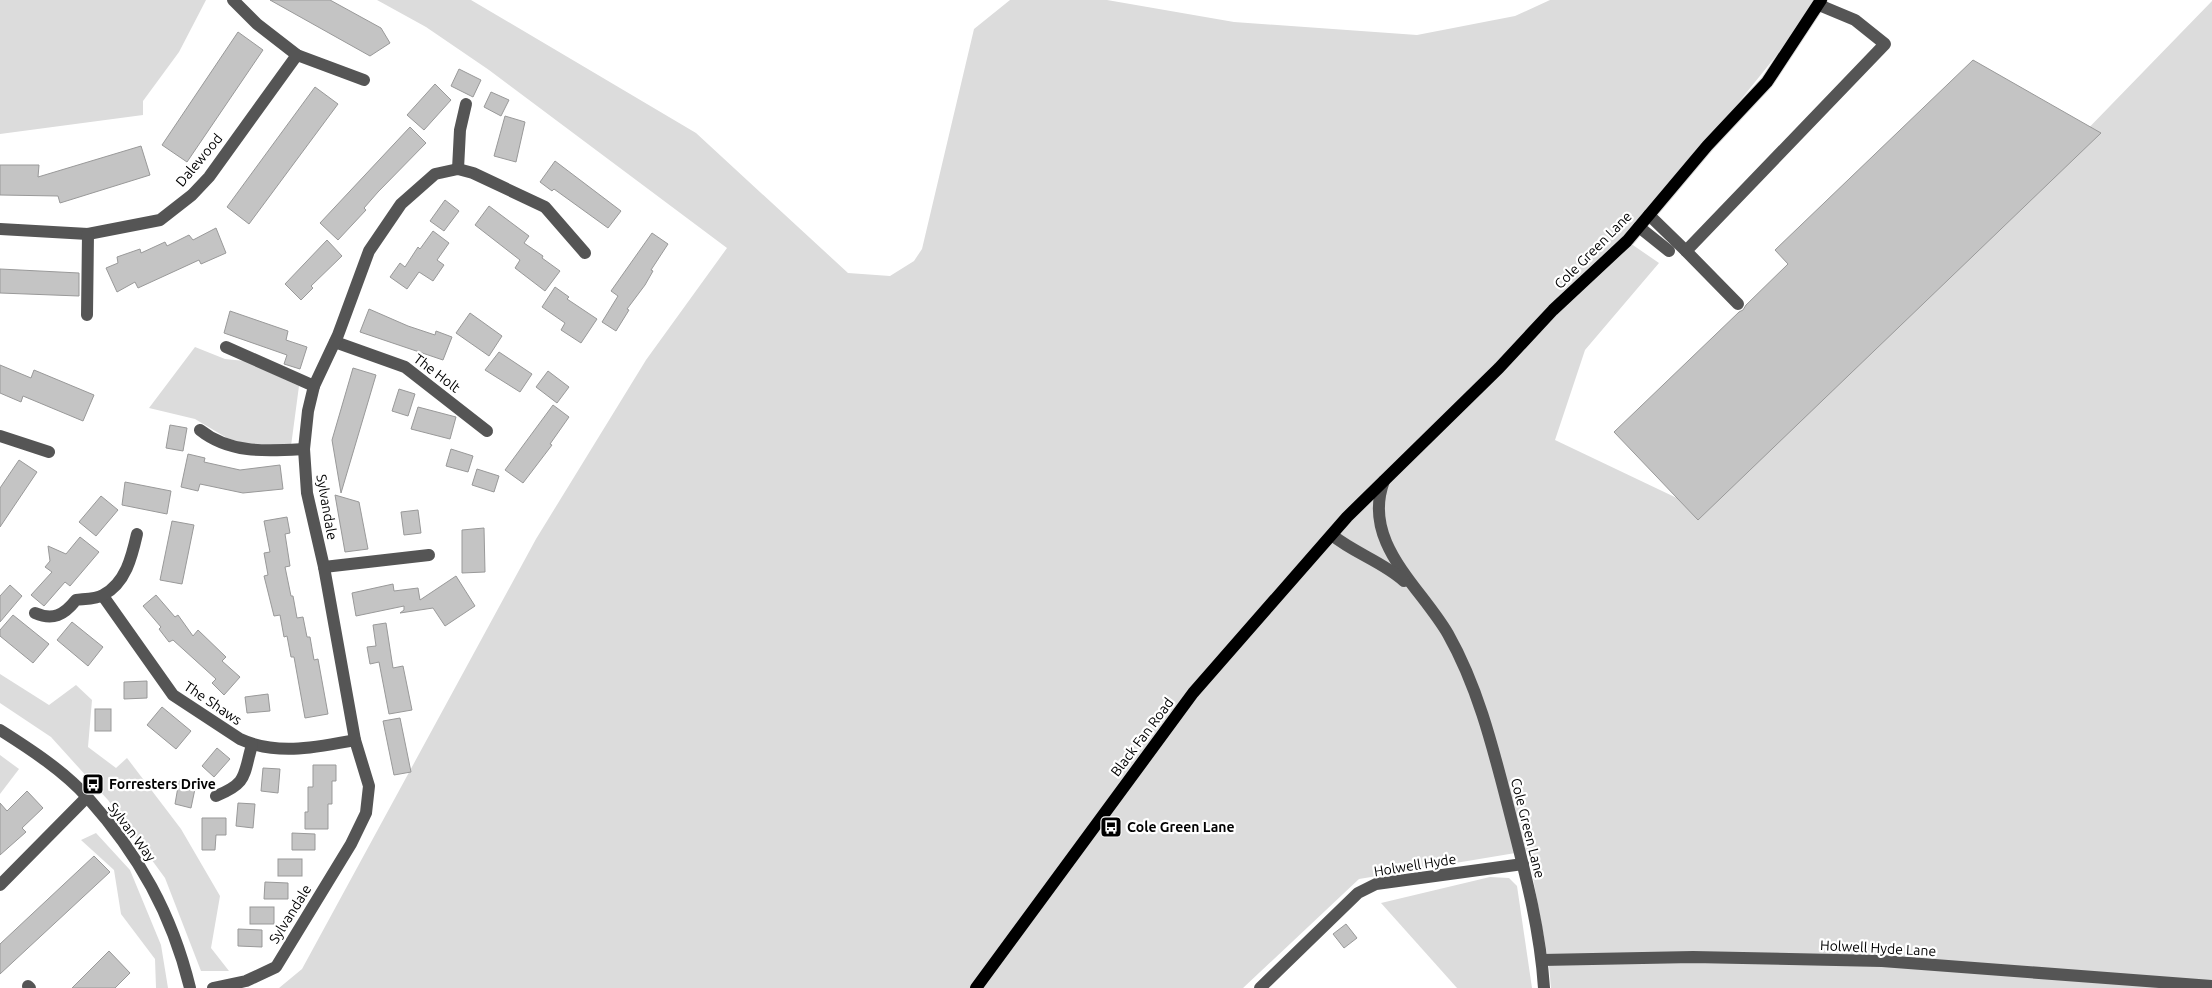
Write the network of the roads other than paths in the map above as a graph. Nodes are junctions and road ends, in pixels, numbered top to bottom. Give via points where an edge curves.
1 (233, 0) edge
2 (1820, 2) edge
3 (297, 55) junction
4 (364, 80) dead end
5 (466, 104) dead end
6 (458, 169) junction
7 (1649, 215) junction
8 (1639, 227) junction
9 (0, 229) edge
10 (88, 234) junction
11 (1669, 251) dead end
12 (1686, 251) junction
13 (585, 253) dead end
14 (1738, 304) dead end
15 (87, 315) dead end
16 (335, 342) junction
17 (226, 347) dead end
18 (314, 386) junction
19 (200, 430) dead end
20 (487, 430) dead end
21 (0, 436) edge
22 (304, 449) junction
23 (49, 452) dead end
24 (1384, 481) junction
25 (1347, 517) joint
26 (138, 534) dead end
27 (1332, 535) junction
28 (429, 555) dead end
29 (324, 567) junction
30 (103, 596) junction
31 (1424, 600) junction
32 (35, 613) dead end
33 (0, 730) edge
34 (355, 740) junction
35 (252, 745) junction
36 (216, 796) dead end
37 (87, 797) junction
38 (1523, 864) junction
39 (0, 885) edge
40 (1542, 960) junction
41 (2212, 986) edge
42 (190, 988) edge
43 (214, 988) edge
44 (976, 988) edge
45 (1260, 988) edge
46 (1544, 988) edge

1 - 3 street via 257,24
2 - 7 main road, Cole Green Lane via 1767,82
2 - 12 street via 1855,20 1885,44
3 - 4 street
3 - 10 street, Dalewood via 209,177 192,195 160,220
5 - 6 street via 460,130
6 - 13 street via 545,207
6 - 16 street, Sylvandale via 435,174 401,204 369,251
7 - 8 main road, Cole Green Lane
7 - 12 street
8 - 11 street
8 - 24 main road, Cole Green Lane
9 - 10 street, Dalewood
10 - 15 street
12 - 14 street
16 - 18 street, Sylvandale
16 - 20 street, The Holt via 405,367
17 - 18 street
18 - 22 street, Sylvandale
19 - 22 street via 212,440 234,448
21 - 23 street
22 - 29 street, Sylvandale via 307,493
24 - 25 main road, Cole Green Lane
24 - 31 street, Cole Green Lane via 1378,508 1380,526 1387,546
25 - 27 main road, Black Fan Road
26 - 30 street via 130,565
27 - 31 street, Cole Green Lane via 1351,549 1394,571
27 - 44 main road, Black Fan Road via 1193,692
28 - 29 street
29 - 34 street, Sylvandale
30 - 32 street via 76,600 66,612 55,617
30 - 35 street, The Shaws via 173,695
31 - 38 street, Cole Green Lane via 1448,634 1470,679 1485,722
33 - 37 street, Sylvan Way via 38,756
34 - 35 street, The Shaws via 322,747 280,750
34 - 43 street, Sylvandale via 369,786 366,813 351,844 276,967 246,981
35 - 36 street via 241,783
37 - 39 street
37 - 42 street, Sylvan Way via 155,889 172,927
38 - 40 street, Cole Green Lane
38 - 45 street, Holwell Hyde via 1376,884 1358,893
40 - 41 street, Holwell Hyde Lane via 1693,957 1882,961
40 - 46 street, Cole Green Lane

